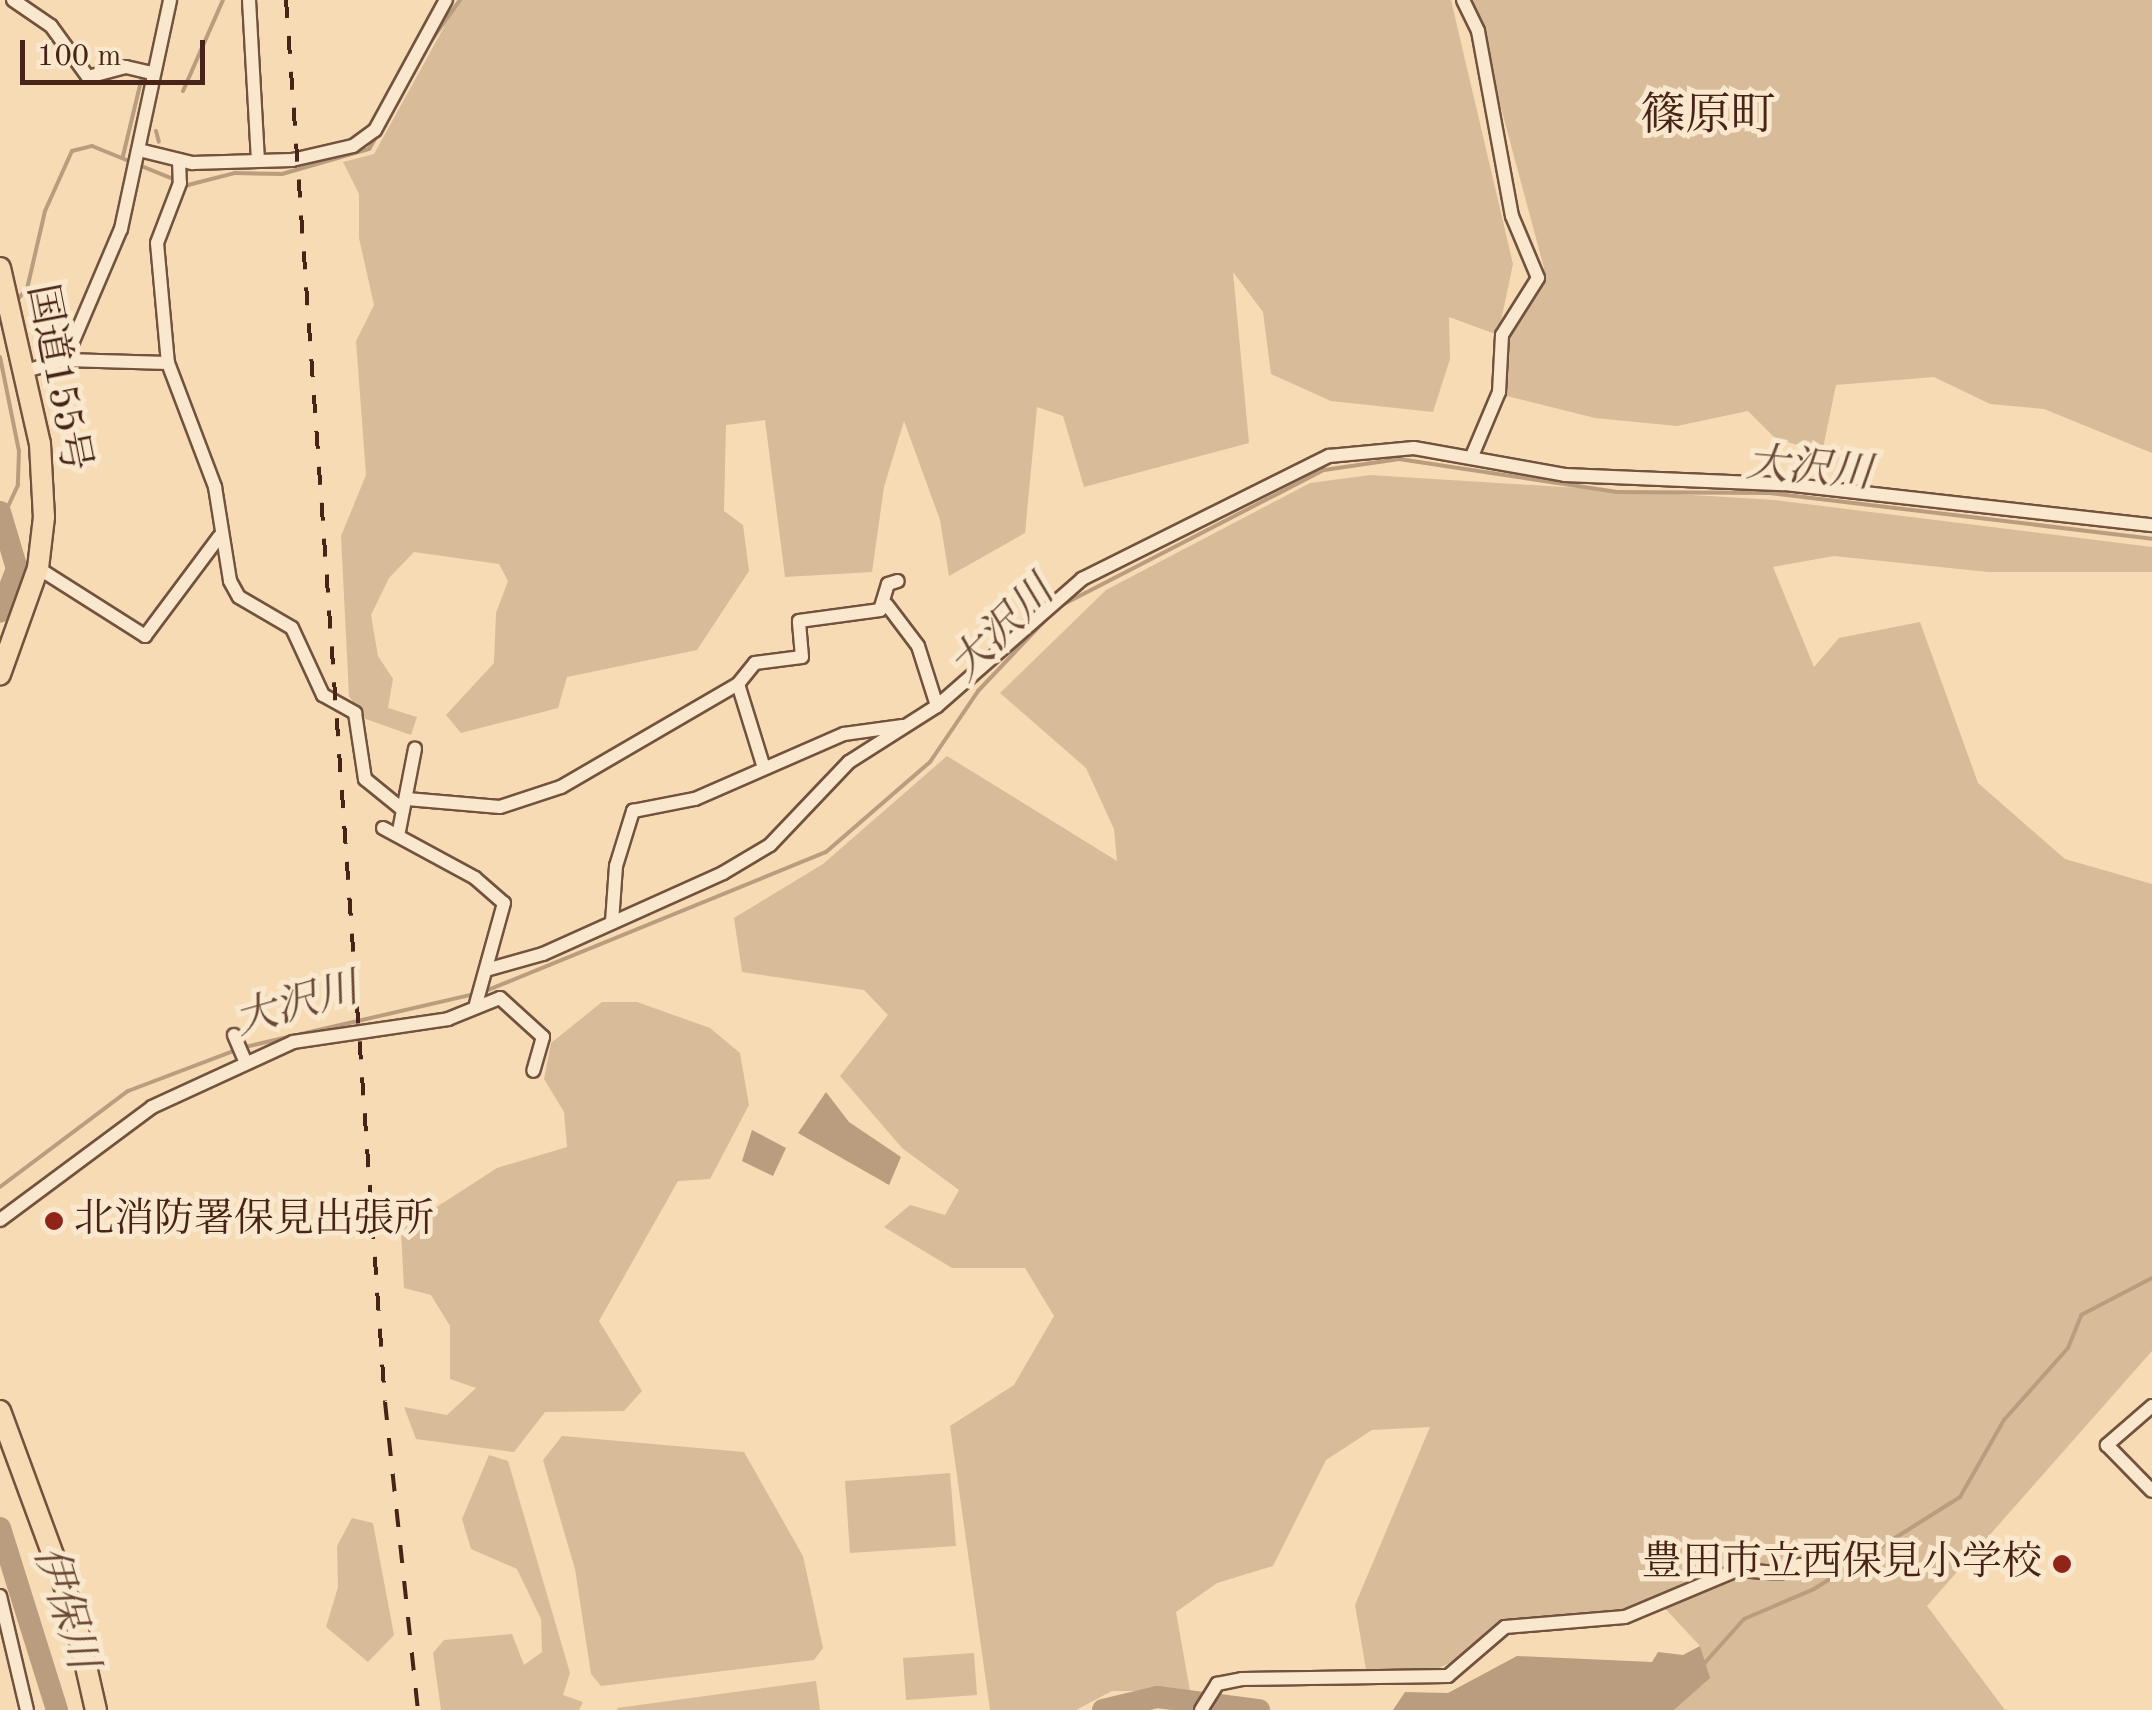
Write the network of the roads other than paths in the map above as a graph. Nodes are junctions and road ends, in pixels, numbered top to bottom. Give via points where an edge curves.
1 (12, 0) edge
2 (170, 0) edge
3 (249, 0) edge
4 (446, 0) edge
5 (1462, 0) edge
6 (153, 73) junction
7 (139, 150) junction
8 (258, 159) junction
9 (179, 160) junction
10 (0, 268) edge
11 (66, 360) junction
12 (168, 363) junction
13 (25, 371) junction
14 (1472, 456) junction
15 (2152, 525) edge
16 (220, 538) junction
17 (38, 568) junction
18 (898, 581) dead end
19 (888, 606) junction
20 (0, 674) edge
21 (738, 684) junction
22 (937, 706) junction
23 (916, 721) junction
24 (416, 748) dead end
25 (764, 765) junction
26 (405, 805) junction
27 (383, 828) dead end
28 (398, 831) junction
29 (612, 922) junction
30 (485, 976) junction
31 (476, 1004) junction
32 (234, 1034) dead end
33 (243, 1057) junction
34 (533, 1072) dead end
35 (0, 1220) edge
36 (2152, 1406) edge
37 (0, 1411) edge
38 (2152, 1491) edge
39 (1799, 1566) dead end
40 (0, 1596) edge
41 (1203, 1703) edge
42 (27, 1710) edge
43 (96, 1710) edge

1 - 6 street via 51,26 88,77 126,67
2 - 6 street
3 - 8 street
4 - 8 street via 367,139 308,158
5 - 14 street via 1478,31 1512,216 1538,278 1502,335 1499,392
6 - 7 street
7 - 9 street
7 - 11 street via 102,285
8 - 9 street
9 - 12 street via 180,183 157,243
10 - 13 highway, 国道155号
11 - 12 street
11 - 13 street
12 - 16 street via 214,487
13 - 17 highway, 国道155号 via 43,476
14 - 15 street via 1564,475 1784,484
14 - 22 street via 1378,448 1308,463 1082,579
16 - 17 street via 145,636
16 - 26 street via 239,597 292,628 324,695 355,713 365,779
17 - 20 highway, 国道155号
18 - 19 street via 886,587
19 - 21 street via 799,622 802,657 756,663
19 - 22 street via 918,646
21 - 25 street
21 - 26 street via 560,788 500,807
22 - 23 street
23 - 25 street via 871,726
23 - 29 street via 848,762 770,844 687,894
24 - 26 street
25 - 29 street via 695,799 627,817
26 - 28 street
27 - 28 street
28 - 30 street via 504,903
29 - 30 street
30 - 31 street
31 - 33 street via 448,1019 324,1035
31 - 34 street via 500,998 543,1037
32 - 33 street
33 - 35 street via 97,1142
36 - 38 street via 2107,1444
37 - 43 highway via 73,1609
39 - 41 street via 1780,1574 1737,1570 1625,1616 1505,1627 1448,1676 1242,1679
40 - 42 street

